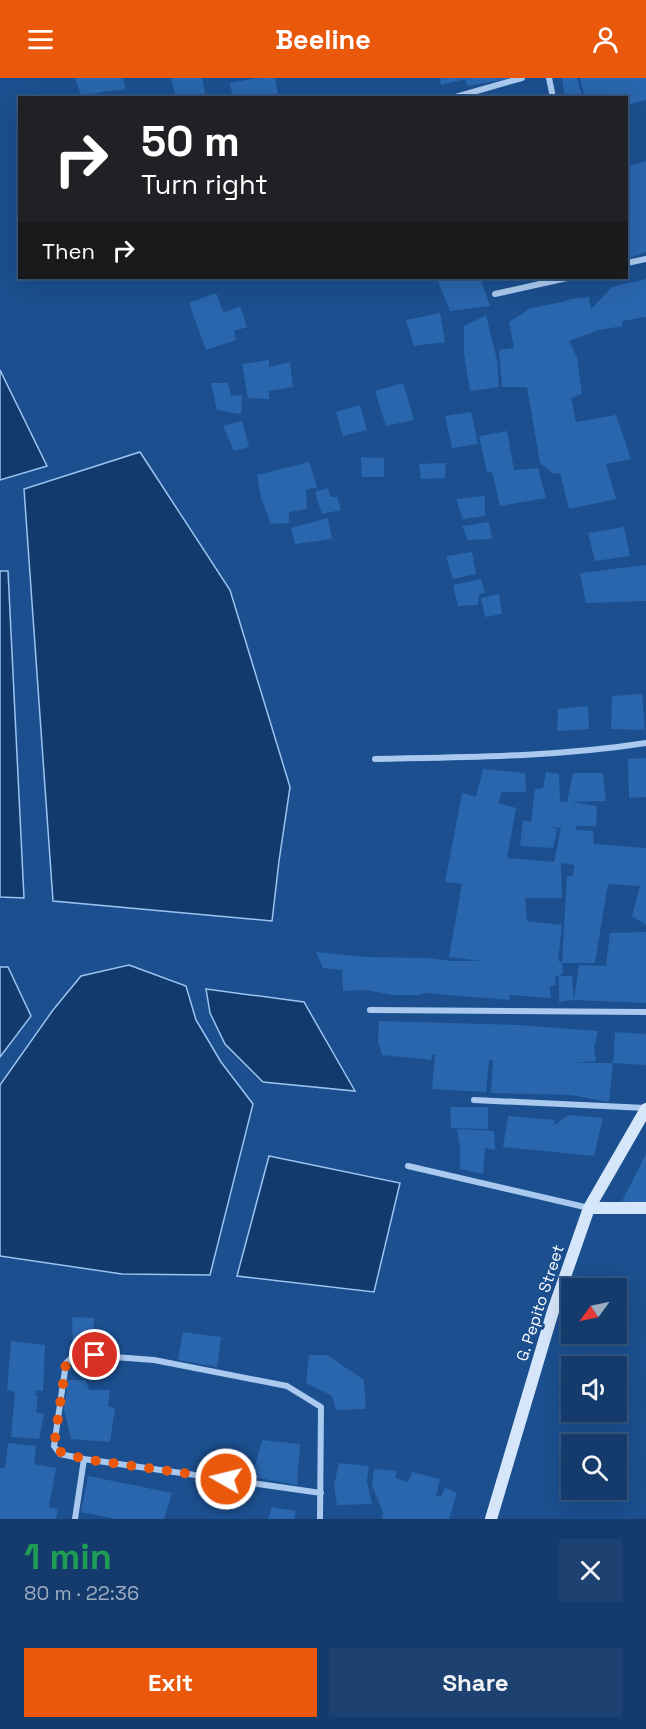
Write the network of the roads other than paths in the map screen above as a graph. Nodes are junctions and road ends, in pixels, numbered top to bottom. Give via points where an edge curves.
1 (522, 78) edge
2 (549, 78) edge
3 (459, 96) edge
4 (553, 96) edge
5 (646, 259) edge
6 (628, 263) edge
7 (562, 279) edge
8 (495, 294) dead end
9 (646, 743) edge
10 (375, 759) dead end
11 (370, 1010) dead end
12 (646, 1012) edge
13 (474, 1100) dead end
14 (646, 1108) edge
15 (408, 1166) dead end
16 (589, 1208) junction
17 (646, 1208) edge
18 (84, 1459) junction
19 (321, 1493) junction
20 (75, 1519) edge
21 (320, 1519) edge
22 (491, 1519) edge

1 - 3 street
2 - 4 street
5 - 6 street
7 - 8 street
9 - 10 street via 525,756
11 - 12 street
13 - 14 street
14 - 16 street, G. Pepito Street
15 - 16 street
16 - 17 street
16 - 22 street, G. Pepito Street via 553,1311
18 - 19 street
18 - 19 street via 60,1454 54,1446 66,1363 75,1354 154,1360 287,1386 321,1407
18 - 20 street
19 - 21 street

